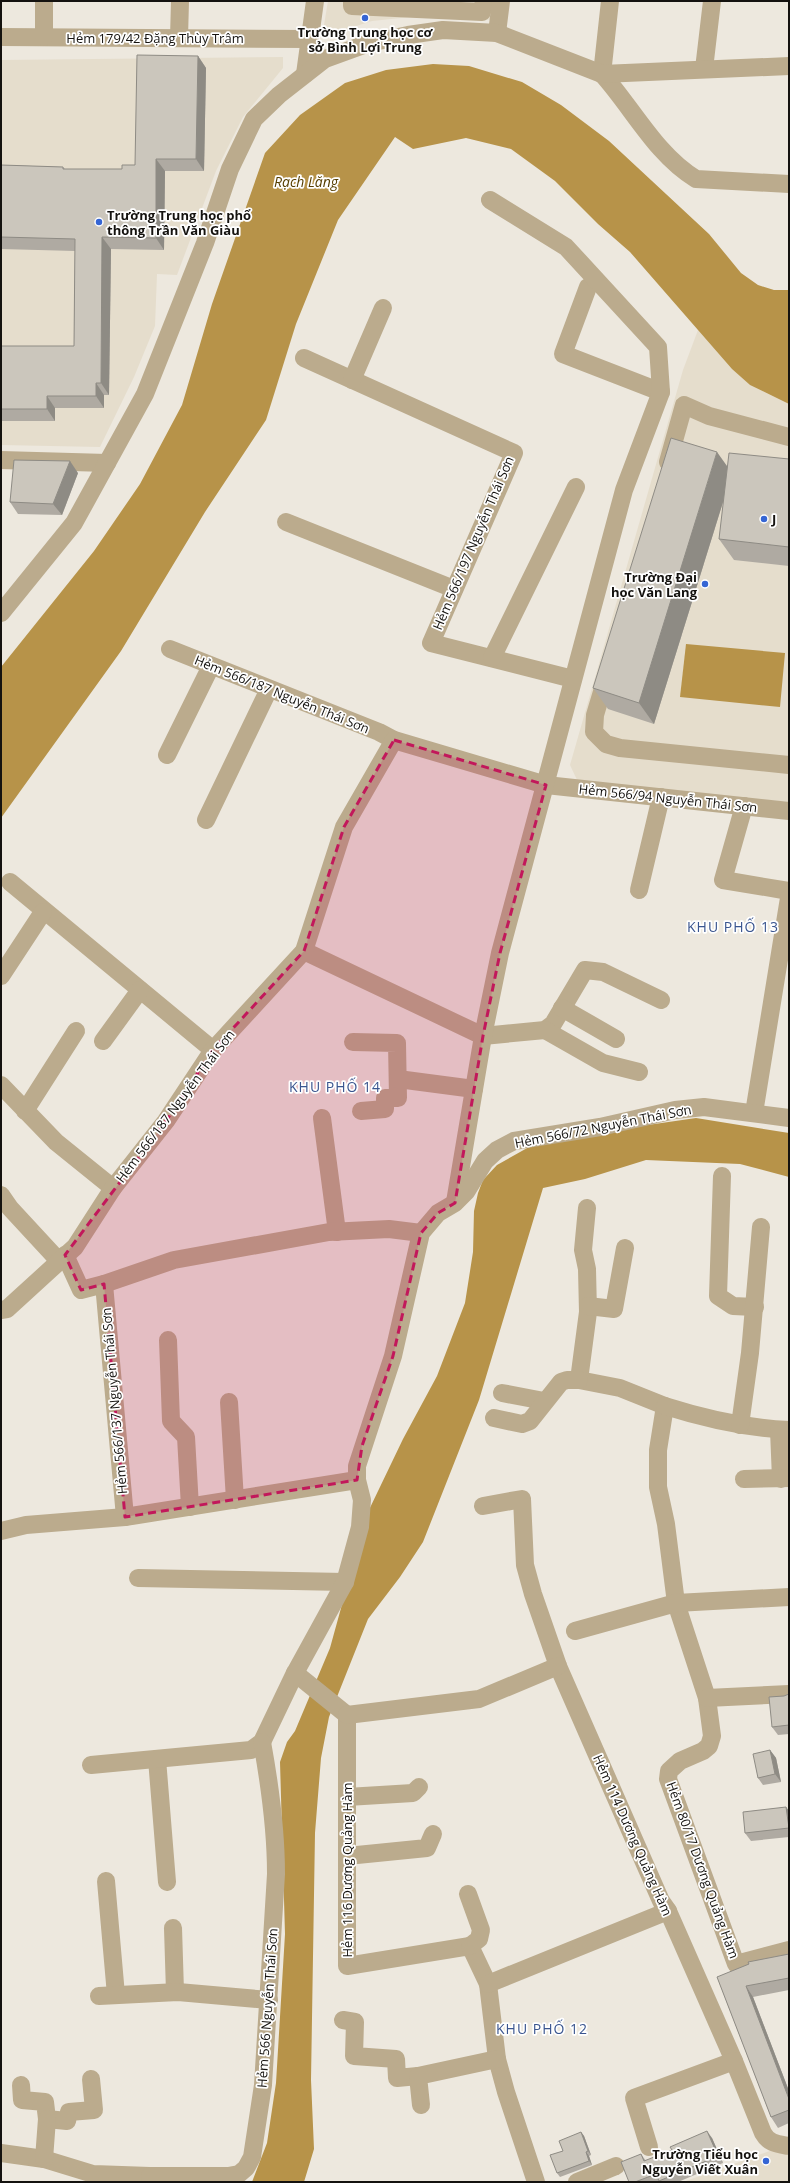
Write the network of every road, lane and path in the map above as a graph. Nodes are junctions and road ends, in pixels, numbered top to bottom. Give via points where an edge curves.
1 (44, 1) edge
2 (180, 1) edge
3 (315, 1) edge
4 (352, 1) edge
5 (484, 1) edge
6 (501, 1) edge
7 (610, 1) edge
8 (712, 1) edge
9 (497, 34) junction
10 (1, 37) edge
11 (44, 37) junction
12 (179, 38) junction
13 (309, 39) junction
14 (789, 66) edge
15 (704, 69) junction
16 (305, 74) junction
17 (602, 74) junction
18 (789, 184) edge
19 (490, 200) dead end
20 (588, 287) dead end
21 (383, 308) dead end
22 (304, 358) dead end
23 (352, 380) junction
24 (662, 392) junction
25 (789, 437) edge
26 (1, 460) edge
27 (107, 463) junction
28 (662, 480) edge
29 (576, 487) dead end
30 (286, 522) dead end
31 (454, 589) junction
32 (1, 613) edge
33 (170, 649) dead end
34 (492, 658) junction
35 (611, 662) edge
36 (211, 666) junction
37 (572, 679) junction
38 (269, 689) junction
39 (394, 740) junction
40 (167, 755) dead end
41 (789, 765) edge
42 (546, 786) junction
43 (661, 797) junction
44 (744, 806) junction
45 (789, 810) edge
46 (206, 820) dead end
47 (10, 882) dead end
48 (639, 890) dead end
49 (789, 891) edge
50 (789, 898) edge
51 (44, 912) junction
52 (786, 936) edge
53 (304, 951) junction
54 (1, 976) edge
55 (140, 990) junction
56 (661, 1000) dead end
57 (562, 1008) junction
58 (76, 1030) dead end
59 (545, 1030) junction
60 (482, 1036) junction
61 (616, 1039) dead end
62 (102, 1041) dead end
63 (353, 1042) dead end
64 (213, 1050) junction
65 (639, 1072) dead end
66 (398, 1080) junction
67 (1, 1085) edge
68 (474, 1089) junction
69 (26, 1111) junction
70 (361, 1111) dead end
71 (754, 1112) junction
72 (322, 1118) dead end
73 (789, 1118) edge
74 (722, 1176) dead end
75 (113, 1188) junction
76 (1, 1195) edge
77 (455, 1203) junction
78 (587, 1208) dead end
79 (762, 1226) dead end
80 (336, 1232) junction
81 (421, 1233) junction
82 (625, 1248) dead end
83 (62, 1258) junction
84 (104, 1284) junction
85 (588, 1306) junction
86 (755, 1307) junction
87 (1, 1310) edge
88 (168, 1340) dead end
89 (579, 1380) junction
90 (502, 1394) dead end
91 (544, 1401) junction
92 (229, 1402) dead end
93 (665, 1406) junction
94 (494, 1418) dead end
95 (740, 1426) junction
96 (784, 1430) edge
97 (744, 1479) dead end
98 (785, 1479) edge
99 (357, 1480) junction
100 (235, 1500) junction
101 (483, 1506) dead end
102 (190, 1507) junction
103 (125, 1517) junction
104 (1, 1530) edge
105 (138, 1578) dead end
106 (345, 1582) junction
107 (789, 1597) edge
108 (676, 1603) junction
109 (575, 1631) dead end
110 (558, 1666) junction
111 (294, 1673) junction
112 (789, 1694) edge
113 (707, 1698) junction
114 (347, 1715) junction
115 (262, 1742) junction
116 (157, 1759) junction
117 (91, 1766) dead end
118 (419, 1787) dead end
119 (347, 1797) junction
120 (433, 1834) dead end
121 (347, 1856) junction
122 (106, 1881) dead end
123 (167, 1882) dead end
124 (468, 1894) dead end
125 (668, 1911) junction
126 (173, 1928) dead end
127 (470, 1946) junction
128 (789, 1950) edge
129 (488, 1984) junction
130 (175, 1992) junction
131 (269, 2000) junction
132 (343, 2020) dead end
133 (497, 2059) junction
134 (734, 2061) junction
135 (418, 2076) junction
136 (91, 2079) dead end
137 (21, 2085) dead end
138 (421, 2105) dead end
139 (47, 2119) junction
140 (789, 2146) edge
141 (649, 2147) dead end
142 (1, 2153) edge
143 (44, 2159) junction
144 (616, 2166) dead end
145 (150, 2179) edge
146 (536, 2182) edge
147 (577, 2182) edge

1 - 11 street
2 - 12 street
3 - 13 street
4 - 5 street via 352,6 482,12
6 - 9 street
7 - 17 street
8 - 15 street
9 - 16 street via 443,30 408,34 369,43 325,59
9 - 17 street
10 - 11 street, Hẻm 179/42 Đặng Thùy Trâm
11 - 12 street, Hẻm 179/42 Đặng Thùy Trâm
12 - 13 street, Hẻm 179/42 Đặng Thùy Trâm
13 - 16 street
14 - 15 street
15 - 17 street
16 - 27 street via 278,95 254,119 241,144 145,394
17 - 18 street via 656,143 696,179
19 - 24 street via 566,247 658,347
20 - 24 street via 562,354
21 - 23 street
22 - 23 street, Hẻm 566/197 Nguyễn Thái Sơn
23 - 31 street, Hẻm 566/197 Nguyễn Thái Sơn via 514,452
24 - 37 street via 624,490
25 - 28 street via 709,416 684,405
26 - 27 street
27 - 32 street via 74,523
29 - 34 street
30 - 31 street
31 - 34 street, Hẻm 566/197 Nguyễn Thái Sơn via 431,643
33 - 36 street, Hẻm 566/187 Nguyễn Thái Sơn
34 - 37 street, Hẻm 566/197 Nguyễn Thái Sơn
35 - 41 street via 595,715 594,732 606,744 620,748
36 - 38 street, Hẻm 566/187 Nguyễn Thái Sơn
36 - 40 street
37 - 42 street
38 - 39 street, Hẻm 566/187 Nguyễn Thái Sơn
38 - 46 street
39 - 42 street, Hẻm 566/187 Nguyễn Thái Sơn
39 - 53 street, Hẻm 566/187 Nguyễn Thái Sơn via 344,827
42 - 43 street, Hẻm 566/94 Nguyễn Thái Sơn
42 - 60 street via 500,953
43 - 44 street, Hẻm 566/94 Nguyễn Thái Sơn
43 - 48 street
44 - 45 street, Hẻm 566/94 Nguyễn Thái Sơn
44 - 49 street via 723,880
47 - 51 street
50 - 52 street
51 - 54 street
51 - 55 street
52 - 71 street
53 - 60 street
53 - 64 street, Hẻm 566/187 Nguyễn Thái Sơn
55 - 62 street
55 - 64 street
56 - 57 street via 603,972 585,970
57 - 59 street via 553,1024
57 - 61 street
58 - 69 street
59 - 60 street
59 - 65 street via 603,1063
60 - 68 street
63 - 66 street via 397,1044
64 - 75 street, Hẻm 566/187 Nguyễn Thái Sơn via 166,1121
66 - 68 street
66 - 70 street via 398,1098 386,1098 385,1109
67 - 69 street
68 - 77 street
69 - 75 street via 56,1142
71 - 73 street, Hẻm 566/72 Nguyễn Thái Sơn
71 - 77 street, Hẻm 566/72 Nguyễn Thái Sơn via 704,1107 675,1110 600,1127 514,1141 497,1150 485,1161 466,1192
72 - 80 street
74 - 86 street via 718,1296 733,1306
75 - 83 street, Hẻm 566/187 Nguyễn Thái Sơn via 75,1247
76 - 83 street via 10,1208
77 - 81 street, Hẻm 566/72 Nguyễn Thái Sơn via 438,1213
78 - 85 street via 583,1250 587,1269
79 - 86 street
80 - 81 street via 389,1229
80 - 84 street via 174,1260
81 - 99 street via 393,1356 362,1446 357,1466
82 - 85 street via 614,1309
83 - 84 street via 81,1290
83 - 87 street, Hẻm 566/187 Nguyễn Thái Sơn via 7,1309
84 - 103 street, Hẻm 566/137 Nguyễn Thái Sơn
85 - 89 street
86 - 95 street
88 - 102 street via 171,1421 186,1437
89 - 91 street via 561,1382
89 - 93 street via 620,1388
90 - 91 street
91 - 94 street via 526,1423
92 - 100 street
93 - 95 street
93 - 108 street, Hẻm 80/17 Dương Quảng Hàm via 658,1456 658,1487 666,1524
95 - 96 street
96 - 98 street
97 - 98 street
99 - 100 street
99 - 106 street via 362,1500 360,1527
100 - 102 street
101 - 110 street, Hẻm 114 Dương Quảng Hàm via 522,1499 525,1565
102 - 103 street
103 - 104 street via 26,1525
105 - 106 street
106 - 111 street
107 - 108 street
108 - 109 street
108 - 113 street, Hẻm 80/17 Dương Quảng Hàm
110 - 114 street via 479,1699
110 - 125 street, Hẻm 114 Dương Quảng Hàm via 660,1901
111 - 114 street
111 - 115 street
112 - 113 street
113 - 128 street, Hẻm 80/17 Dương Quảng Hàm via 712,1736 709,1746 680,1761 669,1771 668,1779 736,1964
114 - 119 street, Hẻm 116 Dương Quảng Hàm
115 - 116 street via 251,1750
115 - 131 street, Hẻm 566 Nguyễn Thái Sơn via 276,1840
116 - 117 street
116 - 123 street
118 - 119 street via 413,1793
119 - 121 street, Hẻm 116 Dương Quảng Hàm
120 - 121 street via 427,1848
121 - 127 street, Hẻm 116 Dương Quảng Hàm via 347,1966
122 - 130 street via 108,1996
124 - 127 street via 481,1930 479,1939
125 - 129 street
125 - 134 street, Hẻm 114 Dương Quảng Hàm
126 - 130 street
127 - 129 street
129 - 133 street
130 - 131 street
131 - 145 street, Hẻm 566 Nguyễn Thái Sơn via 263,2085 252,2157 246,2168 239,2174 228,2176
132 - 135 street via 355,2022 354,2056 396,2059 398,2078
133 - 135 street
133 - 146 street
134 - 140 street, Hẻm 114 Dương Quảng Hàm via 766,2139 771,2143
134 - 141 street via 634,2098
135 - 138 street
136 - 139 street via 94,2110 69,2112 67,2121
137 - 139 street via 22,2100 45,2102
139 - 143 street
142 - 143 street, Hẻm 566 Nguyễn Thái Sơn
143 - 145 street, Hẻm 566 Nguyễn Thái Sơn via 93,2174
144 - 147 street

